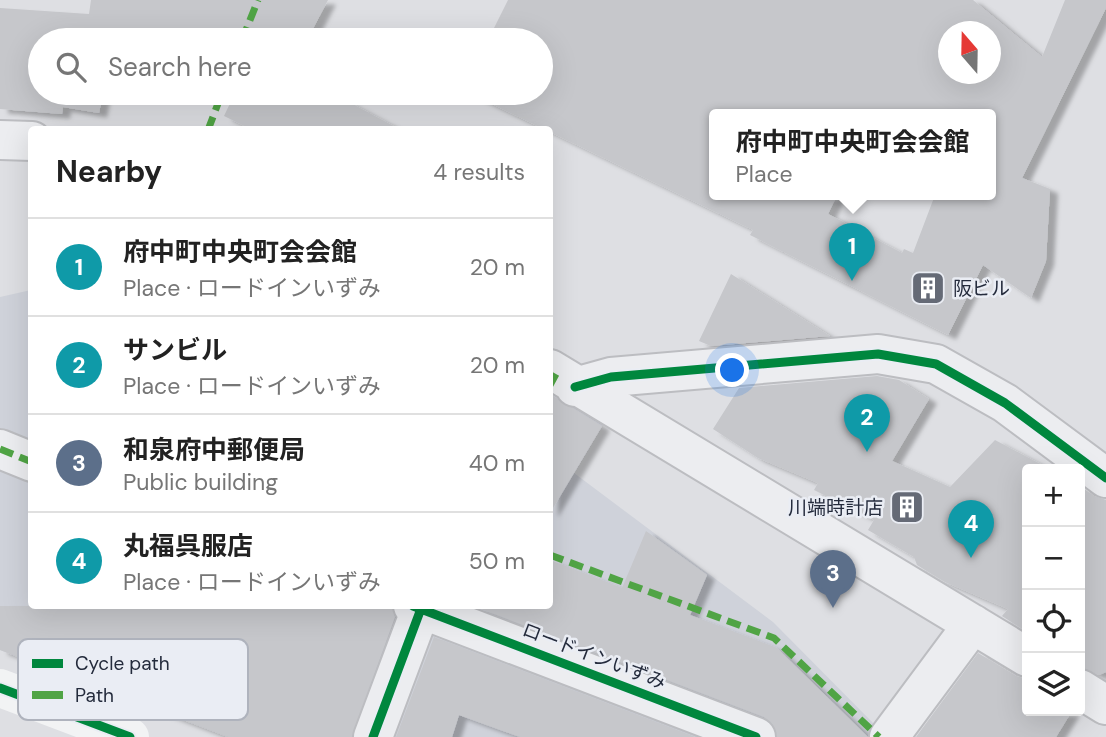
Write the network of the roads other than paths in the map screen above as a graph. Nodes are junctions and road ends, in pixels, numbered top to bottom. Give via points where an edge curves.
1 (0, 140) edge
2 (28, 141) edge
3 (558, 379) edge
4 (0, 449) edge
5 (28, 460) edge
6 (1106, 478) edge
7 (418, 609) edge
8 (427, 609) edge
9 (973, 624) junction
10 (1022, 654) edge
11 (0, 688) edge
12 (1085, 692) edge
13 (18, 695) edge
14 (1106, 705) edge
15 (85, 720) edge
16 (130, 737) edge
17 (373, 737) edge
18 (756, 737) edge
19 (889, 737) edge

1 - 2 street
3 - 6 street via 878,355 936,364 1005,403
3 - 9 street
4 - 5 street
7 - 17 street, ロードインいずみ
8 - 18 street, ロードインいずみ
9 - 10 street
9 - 19 street
11 - 13 street
12 - 14 street
15 - 16 street

